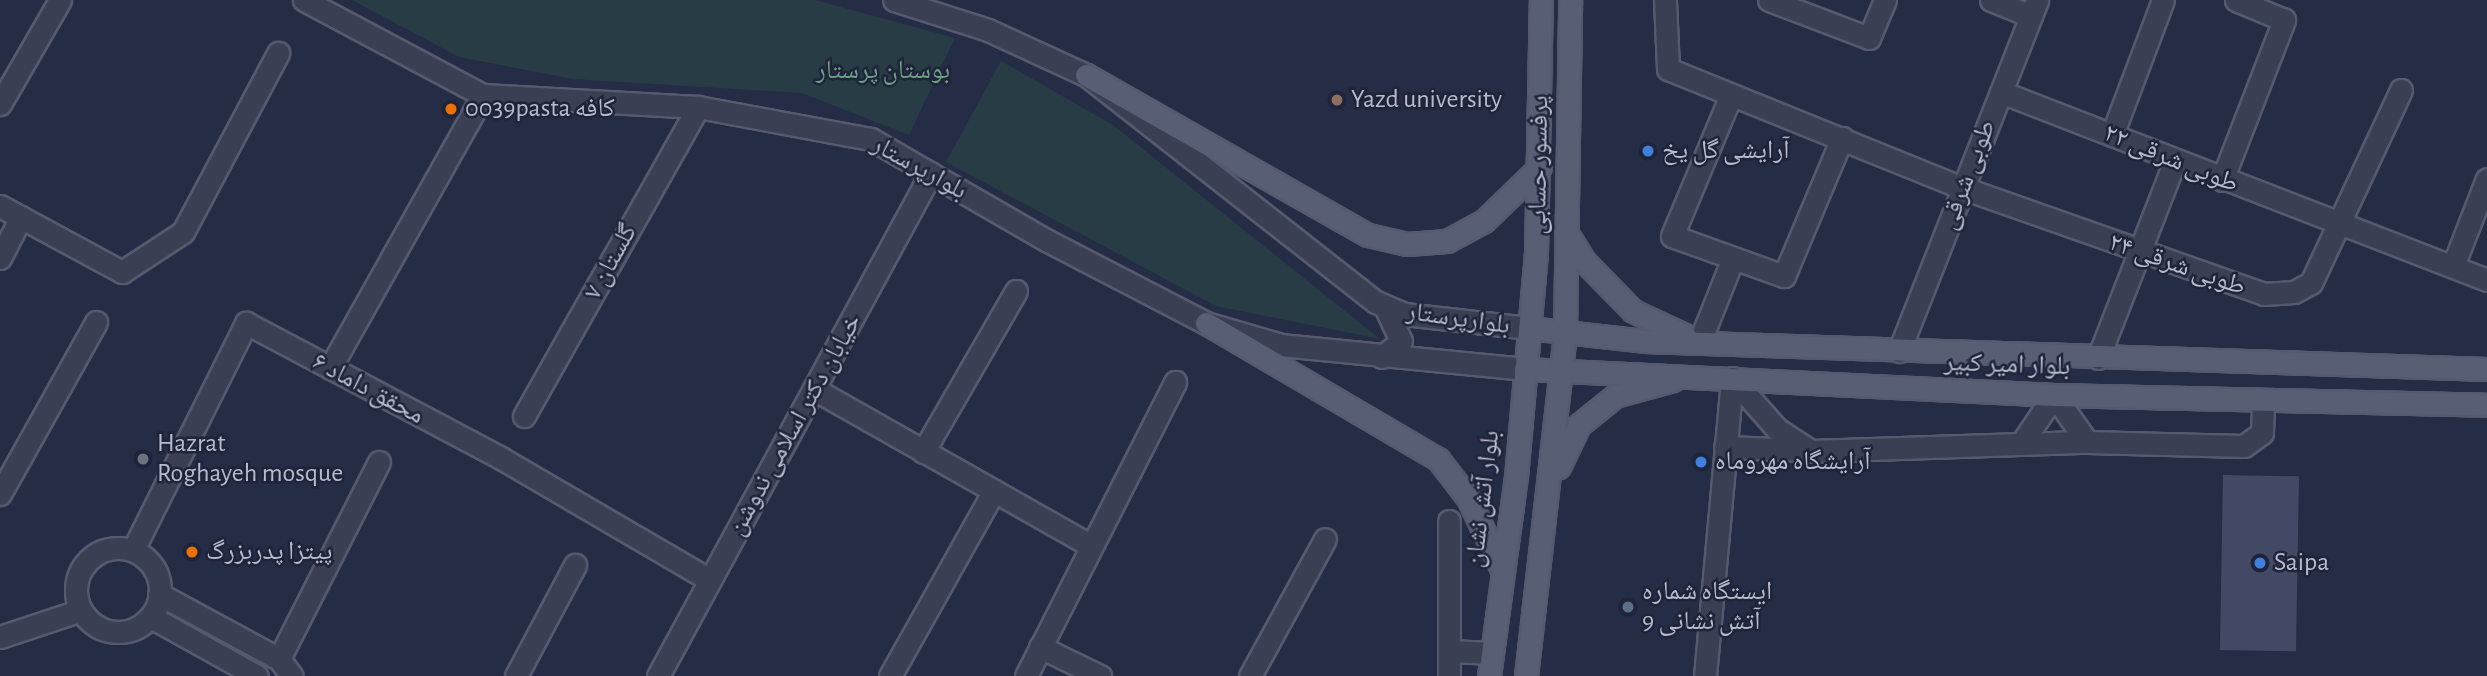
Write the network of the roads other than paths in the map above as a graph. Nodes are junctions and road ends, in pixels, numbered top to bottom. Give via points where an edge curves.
1 (60, 0) edge
2 (304, 0) edge
3 (894, 0) edge
4 (1541, 0) edge
5 (1570, 0) edge
6 (1665, 0) edge
7 (1885, 0) edge
8 (1991, 0) edge
9 (2163, 0) edge
10 (2236, 0) edge
11 (1766, 1) edge
12 (2034, 8) edge
13 (278, 53) dead end
14 (1086, 75) junction
15 (2401, 90) dead end
16 (2001, 92) junction
17 (483, 95) junction
18 (1731, 95) junction
19 (0, 104) edge
20 (698, 107) junction
21 (2112, 135) junction
22 (1842, 138) junction
23 (2175, 160) junction
24 (1540, 167) junction
25 (931, 173) junction
26 (2487, 179) edge
27 (2222, 180) junction
28 (1963, 188) junction
29 (0, 206) edge
30 (21, 217) junction
31 (2340, 226) junction
32 (1566, 232) junction
33 (2138, 253) junction
34 (0, 258) edge
35 (1733, 258) junction
36 (2453, 267) junction
37 (2487, 280) edge
38 (1016, 291) dead end
39 (1385, 306) junction
40 (96, 323) dead end
41 (1206, 323) junction
42 (1529, 328) junction
43 (1565, 332) junction
44 (1700, 341) junction
45 (1899, 351) junction
46 (1382, 357) junction
47 (2098, 358) junction
48 (2265, 363) junction
49 (2485, 364) edge
50 (330, 368) junction
51 (1525, 369) junction
52 (1562, 369) junction
53 (1686, 376) junction
54 (1732, 378) junction
55 (1175, 382) dead end
56 (814, 389) junction
57 (2053, 395) junction
58 (2263, 401) junction
59 (2487, 405) edge
60 (524, 416) dead end
61 (2087, 442) junction
62 (2021, 444) junction
63 (1725, 447) junction
64 (1811, 451) junction
65 (923, 452) junction
66 (379, 462) dead end
67 (1552, 482) junction
68 (994, 491) junction
69 (0, 494) edge
70 (1449, 521) dead end
71 (1325, 540) dead end
72 (1090, 545) junction
73 (133, 550) junction
74 (575, 565) dead end
75 (1503, 572) junction
76 (710, 580) junction
77 (159, 594) junction
78 (81, 610) junction
79 (151, 617) junction
80 (0, 637) edge
81 (1040, 646) junction
82 (1450, 651) junction
83 (1492, 653) junction
84 (279, 659) junction
85 (244, 674) edge
86 (292, 676) edge
87 (516, 676) edge
88 (658, 676) edge
89 (890, 676) edge
90 (1026, 676) edge
91 (1100, 676) edge
92 (1251, 676) edge
93 (1449, 676) edge
94 (1489, 676) edge
95 (1526, 676) edge
96 (1705, 676) edge

1 - 19 street
2 - 17 street, بلوارپرستار
3 - 14 street, بلوارپرستار via 988,30
4 - 24 main road, پرفسور حسابی
5 - 32 main road, پرفسور حسابی
6 - 18 street, طوبی شرقی ۲۴ via 1668,69
7 - 11 street via 1870,38
8 - 12 street
9 - 21 street
10 - 27 street via 2284,20
12 - 16 street, طوبی شرقی
13 - 30 street via 183,232 122,272
14 - 24 main road via 1368,235 1407,244 1447,241 1484,221
14 - 39 street, بلوارپرستار
15 - 31 street, طوبی شرقی ۲۴
16 - 21 street, طوبی شرقی ۲۲
16 - 28 street, طوبی شرقی
17 - 20 street, بلوارپرستار
17 - 50 street
18 - 22 street, طوبی شرقی ۲۴
18 - 35 street via 1672,236
20 - 25 street, بلوارپرستار via 871,139
20 - 60 street, گلستان ۷
21 - 23 street, طوبی شرقی ۲۲
22 - 28 street, طوبی شرقی ۲۴
22 - 35 street via 1784,276
23 - 27 street, طوبی شرقی ۲۲
23 - 33 street
24 - 42 main road, پرفسور حسابی
25 - 41 street, بلوارپرستار
25 - 56 street, خيابان دکتر اسلامی ندوشن
26 - 36 street
27 - 31 street, طوبی شرقی ۲۲
28 - 33 street, طوبی شرقی ۲۴
28 - 45 street, طوبی شرقی
29 - 30 street
30 - 34 street
31 - 33 street, طوبی شرقی ۲۴ via 2311,283 2294,292 2264,294
31 - 36 street, طوبی شرقی ۲۲
32 - 43 main road, پرفسور حسابی
32 - 44 main road via 1584,261 1633,311
33 - 47 street
35 - 44 street
36 - 37 street, طوبی شرقی ۲۲
38 - 65 street
39 - 42 street, بلوارپرستار via 1433,319
39 - 46 street via 1401,341
40 - 69 street
41 - 46 street, بلوارپرستار via 1281,345
41 - 75 main road via 1438,459 1468,498
42 - 43 main road, بلوار امیر کبیر
42 - 51 main road, بلوار آتش نشان
43 - 44 main road, بلوار امیر کبیر
43 - 52 main road
44 - 45 main road, بلوار امیر کبیر
45 - 47 main road, بلوار امیر کبیر
46 - 51 street, بلوارپرستار
47 - 48 main road, بلوار امیر کبیر
48 - 49 main road, بلوار امیر کبیر
48 - 58 main road
50 - 73 street, محقق داماد ۶ via 246,323
50 - 76 street, محقق داماد ۶
51 - 52 main road, بلوار امیر کبیر
51 - 75 main road, بلوار آتش نشان
52 - 53 main road, بلوار امیر کبیر
52 - 67 main road
53 - 54 main road, بلوار امیر کبیر
53 - 67 main road via 1615,396 1579,425
54 - 57 main road, بلوار امیر کبیر
54 - 63 street
54 - 64 street via 1777,429
55 - 72 street
56 - 65 street
56 - 76 street, خيابان دکتر اسلامی ندوشن
57 - 58 main road, بلوار امیر کبیر
57 - 61 street
57 - 62 street
58 - 59 main road, بلوار امیر کبیر
58 - 61 street via 2262,433 2244,446
61 - 62 street
62 - 64 street
63 - 64 street
63 - 96 street
65 - 68 street
66 - 84 street
67 - 95 main road
68 - 72 street
68 - 89 street
70 - 82 street
71 - 92 street
72 - 81 street
73 - 77 street via 155,570
73 - 78 street via 117,547 89,559 76,583
74 - 87 street
75 - 83 main road, بلوار آتش نشان
76 - 88 street, خيابان دکتر اسلامی ندوشن
77 - 79 street
77 - 84 street
78 - 79 street via 110,631 133,629
78 - 80 street
79 - 85 street
81 - 90 street
81 - 91 street
82 - 83 street
82 - 93 street
83 - 94 main road, بلوار آتش نشان
84 - 86 street

